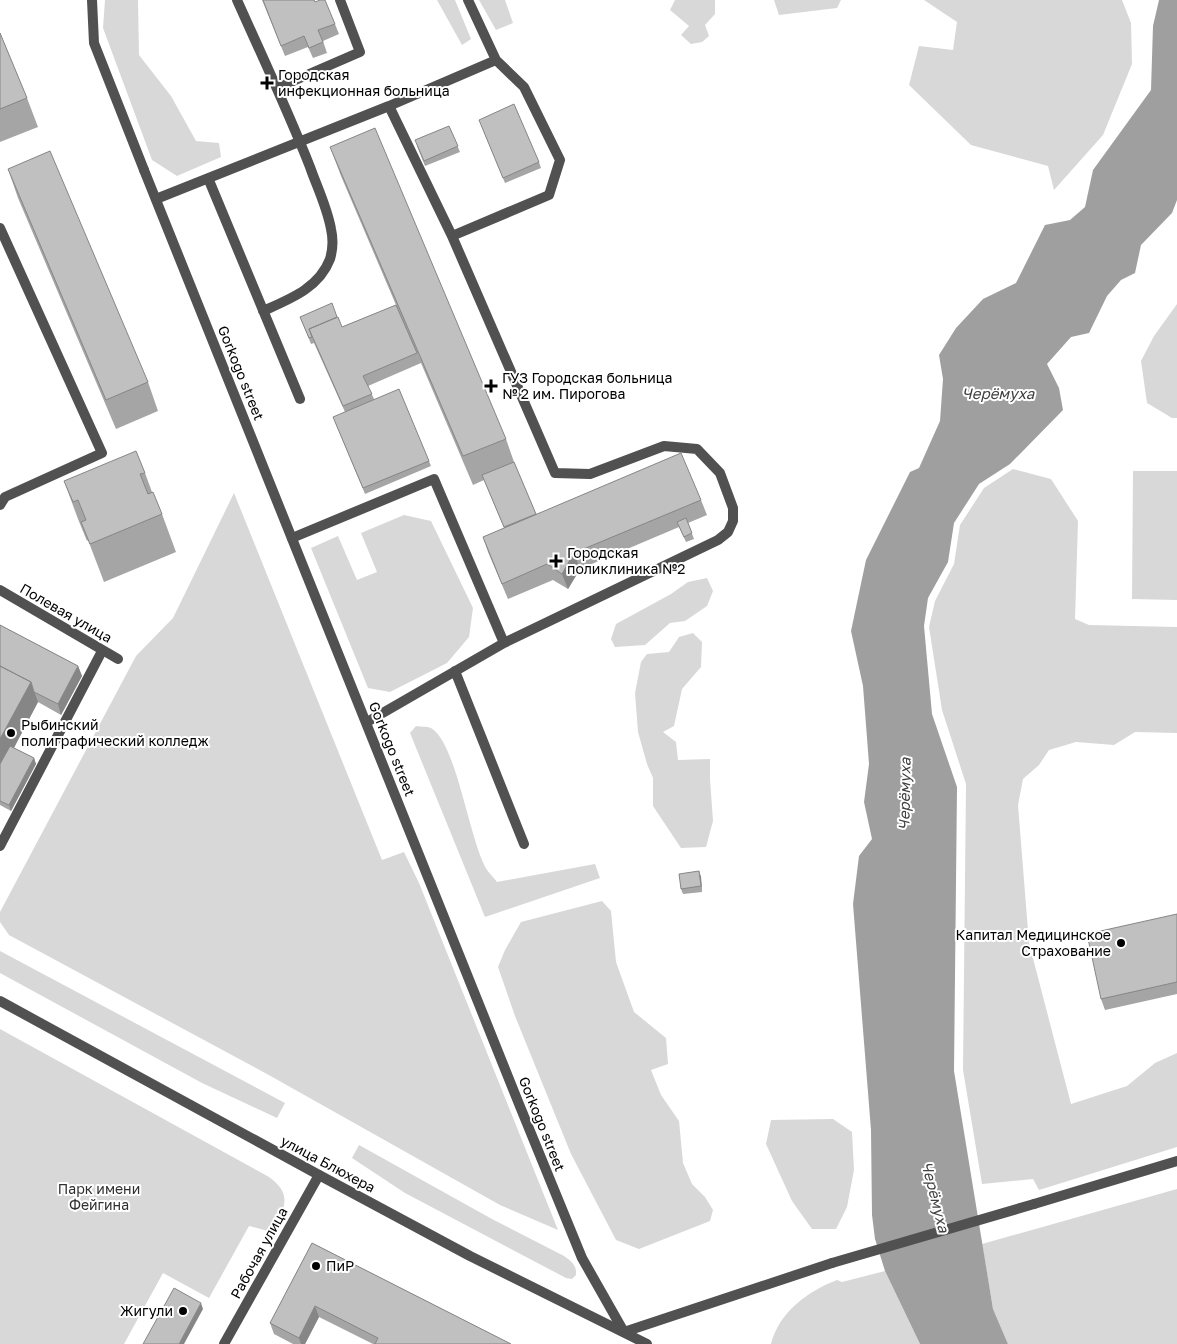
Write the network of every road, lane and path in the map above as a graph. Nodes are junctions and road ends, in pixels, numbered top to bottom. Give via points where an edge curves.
1 (92, 0) edge
2 (237, 0) edge
3 (340, 0) edge
4 (468, 0) edge
5 (496, 60) junction
6 (277, 88) junction
7 (389, 106) junction
8 (300, 141) junction
9 (208, 178) junction
10 (156, 199) junction
11 (0, 228) edge
12 (452, 236) junction
13 (263, 311) junction
14 (300, 399) dead end
15 (0, 505) edge
16 (292, 538) junction
17 (0, 590) edge
18 (504, 643) junction
19 (102, 651) junction
20 (118, 659) dead end
21 (455, 671) junction
22 (366, 722) junction
23 (524, 844) dead end
24 (0, 846) edge
25 (0, 1001) edge
26 (1177, 1161) edge
27 (319, 1175) junction
28 (624, 1332) junction
29 (224, 1344) edge
30 (646, 1344) edge

1 - 10 street, Gorkogo street via 94,43
2 - 6 street
3 - 6 street via 360,52
4 - 5 street
5 - 7 street
5 - 12 street via 524,87 560,160 548,195
6 - 8 street
7 - 8 street
7 - 12 street
8 - 9 street
8 - 13 street via 327,213 333,244 318,279 294,297
9 - 10 street
9 - 13 street
10 - 16 street, Gorkogo street
11 - 15 street via 102,453 5,497
12 - 18 street via 555,473 590,474 664,446 697,448 720,473 733,508 734,521 718,540
13 - 14 street
16 - 18 street via 434,478
16 - 22 street, Gorkogo street
17 - 19 street, Полевая улица
18 - 21 street
19 - 20 street, Полевая улица
19 - 24 street
21 - 22 street
21 - 23 street
22 - 28 street, Gorkogo street via 582,1258
25 - 27 street, улица Блюхера
26 - 28 street via 832,1263
27 - 28 street, улица Блюхера via 470,1256
27 - 29 street, Рабочая улица
28 - 30 street, улица Блюхера

